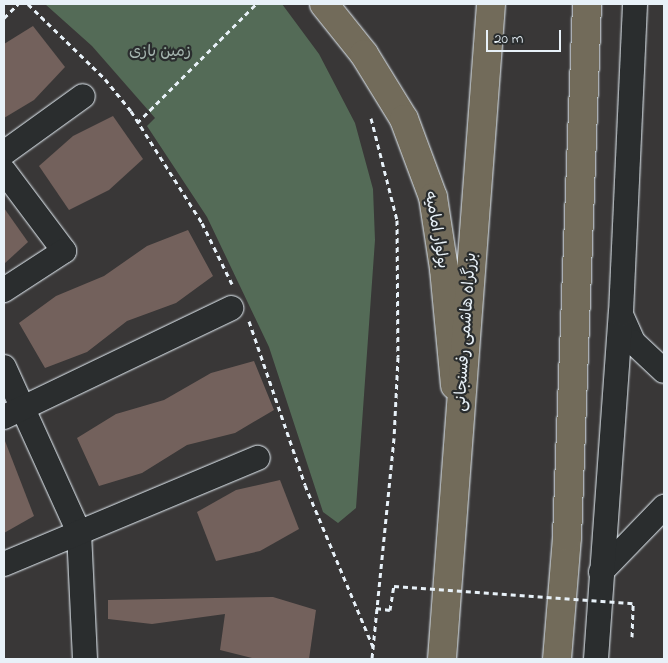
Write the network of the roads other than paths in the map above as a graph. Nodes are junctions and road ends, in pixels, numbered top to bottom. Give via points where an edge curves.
1 (324, 4) edge
2 (491, 4) edge
3 (587, 4) edge
4 (635, 4) edge
5 (83, 96) dead end
6 (4, 154) edge
7 (4, 171) edge
8 (4, 290) edge
9 (231, 308) dead end
10 (621, 313) junction
11 (4, 367) edge
12 (664, 371) edge
13 (14, 412) edge
14 (459, 426) junction
15 (258, 458) dead end
16 (664, 507) edge
17 (79, 532) junction
18 (4, 564) edge
19 (601, 572) junction
20 (85, 659) edge
21 (442, 659) edge
22 (557, 659) edge
23 (596, 659) edge

1 - 14 main road, بولوار امامیه via 364,54 404,119 433,198 444,269
2 - 14 main road, بزرگراه هاشمی رفسنجانی
3 - 22 main road via 567,537
4 - 10 street
5 - 6 street
7 - 8 street via 64,252
9 - 13 street
10 - 12 street via 633,342
10 - 19 street
11 - 13 street
13 - 17 street
14 - 21 main road, بزرگراه هاشمی رفسنجانی
15 - 17 street
16 - 19 street
17 - 18 street
17 - 20 street
19 - 23 street

